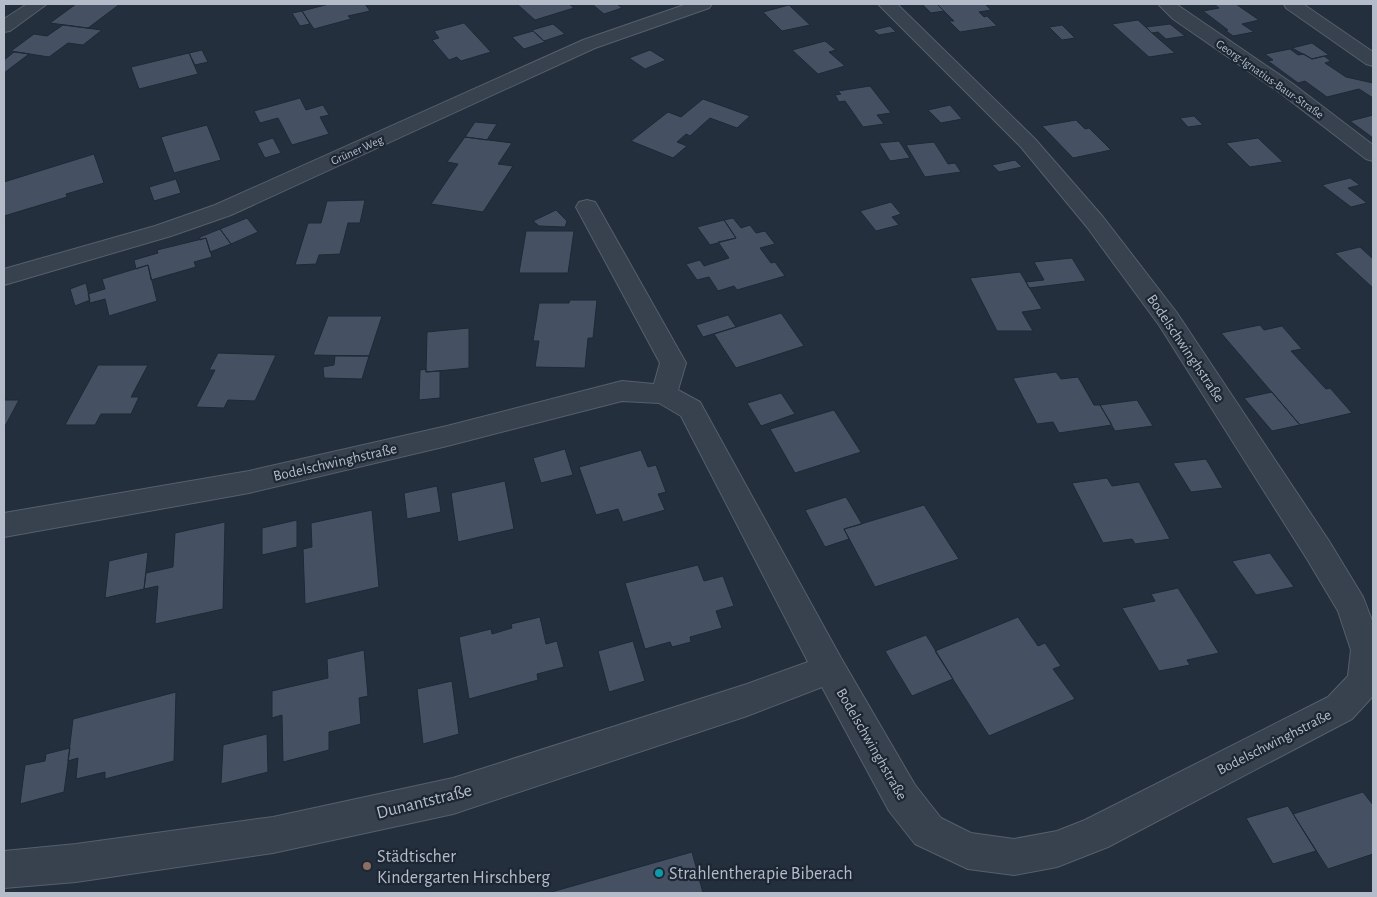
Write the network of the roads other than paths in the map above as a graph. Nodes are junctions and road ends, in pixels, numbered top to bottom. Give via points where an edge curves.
1 (38, 4) edge
2 (703, 4) edge
3 (887, 4) edge
4 (1166, 4) edge
5 (1292, 4) edge
6 (4, 28) edge
7 (1373, 60) edge
8 (1373, 155) edge
9 (587, 207) dead end
10 (4, 278) edge
11 (664, 394) junction
12 (4, 525) edge
13 (829, 669) junction
14 (4, 870) edge

1 - 6 street
2 - 10 street, Grüner Weg via 589,44 223,210
3 - 13 street, Bodelschwinghstraße via 1028,143 1095,222 1168,319 1318,550 1352,607 1367,650 1364,683 1340,708 1095,834 1057,849 1014,857 968,851 928,831 902,798
4 - 8 street, Georg-Ignatius-Baur-Straße via 1286,88
5 - 7 street
9 - 11 street via 673,363
11 - 12 street, Bodelschwinghstraße via 622,391 249,482
11 - 13 street, Bodelschwinghstraße via 691,409
13 - 14 street, Dunantstraße via 747,700 454,796 273,835

